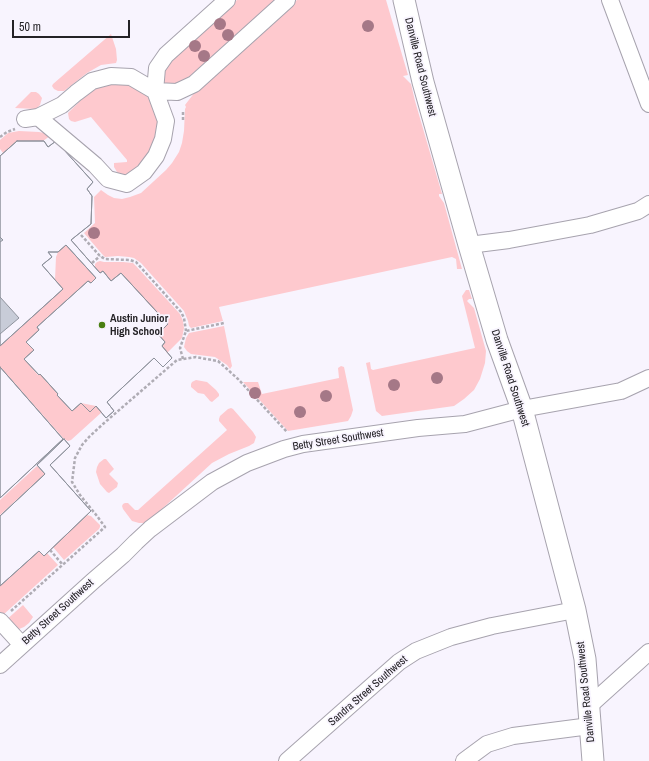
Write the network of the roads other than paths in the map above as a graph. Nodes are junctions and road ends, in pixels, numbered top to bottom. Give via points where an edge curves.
1 (227, 0) edge
2 (287, 0) edge
3 (404, 0) edge
4 (610, 0) edge
5 (156, 91) junction
6 (649, 104) edge
7 (649, 204) edge
8 (469, 245) junction
9 (649, 378) edge
10 (522, 409) junction
11 (575, 610) junction
12 (0, 621) edge
13 (22, 645) junction
14 (649, 652) edge
15 (0, 665) edge
16 (590, 716) junction
17 (287, 761) edge
18 (464, 761) edge
19 (593, 761) edge

1 - 5 street via 166,55 158,68
2 - 5 street via 194,84 177,92
3 - 8 main road, Danville Road Southwest via 423,82
4 - 6 street
5 - 5 street via 166,121 164,139 144,172 127,184 108,179 95,166 32,118 62,105 92,82 111,76 131,77
7 - 8 street via 638,211 590,225
8 - 10 main road, Danville Road Southwest via 497,340
9 - 10 street, Betty Street Southwest via 621,391
10 - 11 main road, Danville Road Southwest
10 - 13 street, Betty Street Southwest via 465,424 303,444 247,463 212,482 150,529
11 - 16 main road, Danville Road Southwest via 585,659
11 - 17 street, Sandra Street Southwest via 451,636 416,651 400,662
12 - 13 street
13 - 15 street, Betty Street Southwest
14 - 16 street
16 - 18 street via 487,744
16 - 19 main road, Danville Road Southwest

